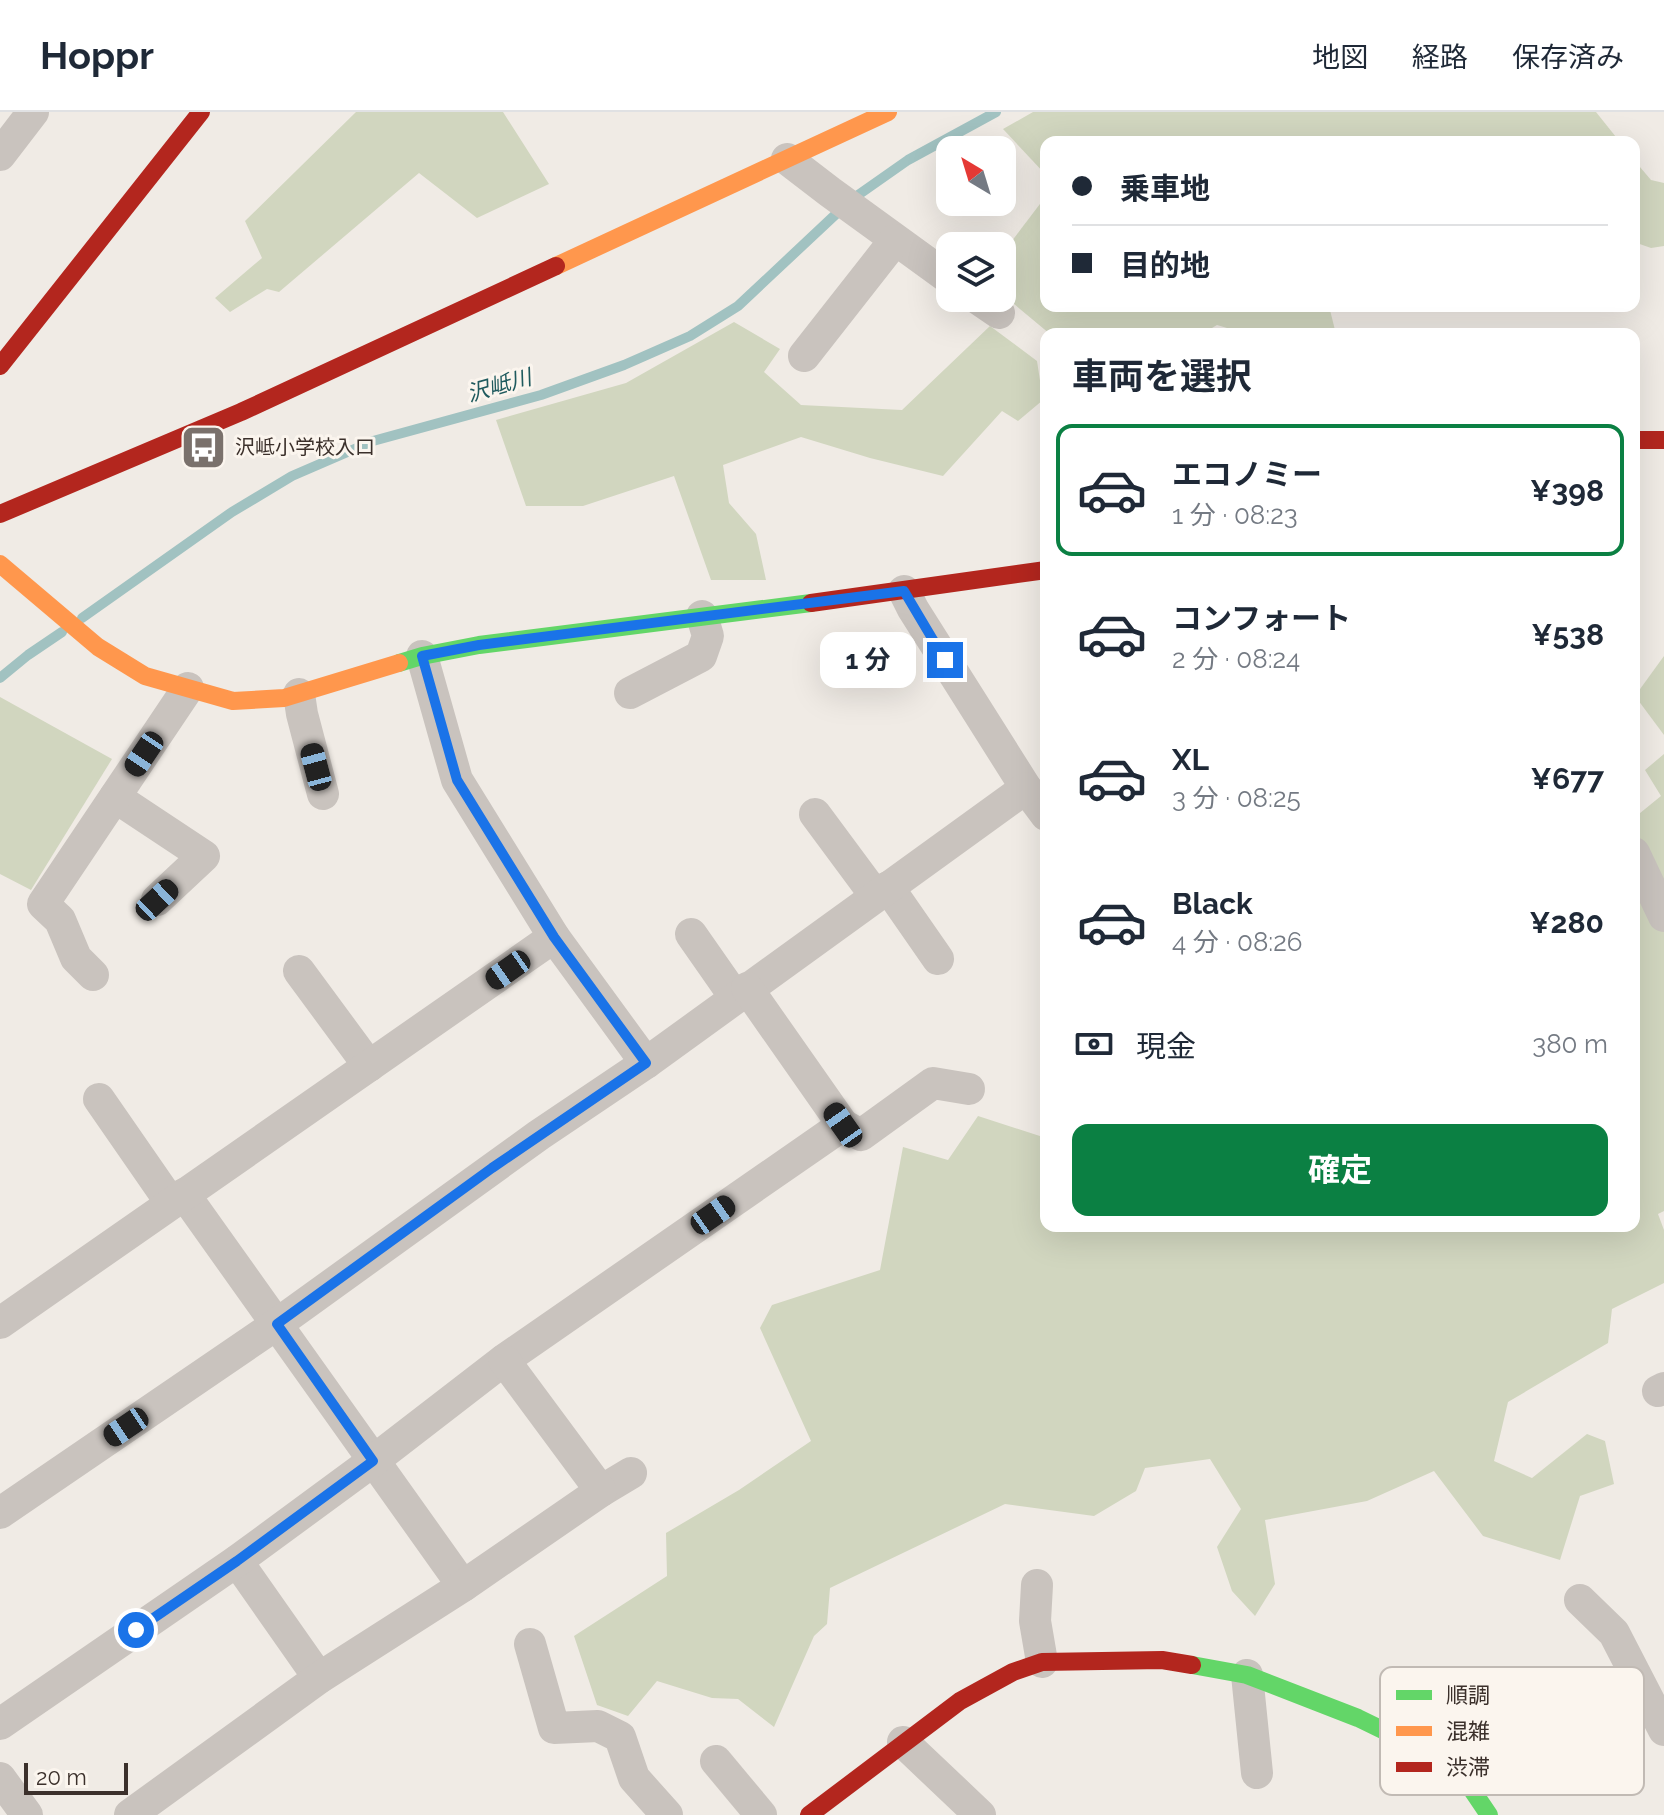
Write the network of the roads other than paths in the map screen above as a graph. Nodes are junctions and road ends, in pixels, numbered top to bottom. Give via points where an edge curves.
1 (33, 112) edge
2 (201, 112) edge
3 (888, 112) edge
4 (0, 155) edge
5 (787, 159) junction
6 (895, 240) junction
7 (936, 269) edge
8 (804, 356) dead end
9 (0, 366) edge
10 (1640, 440) edge
11 (1664, 440) edge
12 (0, 514) edge
13 (0, 564) edge
14 (1040, 571) edge
15 (904, 591) junction
16 (702, 616) junction
17 (422, 656) junction
18 (188, 688) junction
19 (630, 693) dead end
20 (299, 694) junction
21 (1026, 788) junction
22 (323, 794) dead end
23 (115, 797) junction
24 (1040, 807) edge
25 (815, 814) dead end
26 (1640, 866) edge
27 (881, 891) junction
28 (157, 900) dead end
29 (1664, 916) edge
30 (691, 934) dead end
31 (554, 937) junction
32 (938, 959) dead end
33 (299, 971) dead end
34 (93, 975) dead end
35 (741, 992) junction
36 (646, 1063) junction
37 (369, 1066) junction
38 (969, 1089) dead end
39 (99, 1099) dead end
40 (843, 1125) junction
41 (178, 1199) junction
42 (4, 1311) edge
43 (277, 1324) junction
44 (504, 1360) junction
45 (373, 1461) junction
46 (631, 1473) dead end
47 (601, 1491) junction
48 (0, 1513) edge
49 (237, 1561) junction
50 (1037, 1585) dead end
51 (463, 1586) junction
52 (1580, 1600) dead end
53 (530, 1644) dead end
54 (1042, 1662) junction
55 (1632, 1667) edge
56 (1247, 1675) junction
57 (319, 1678) junction
58 (1644, 1691) edge
59 (0, 1724) edge
60 (1380, 1729) edge
61 (1664, 1730) edge
62 (903, 1742) junction
63 (716, 1761) dead end
64 (1257, 1773) dead end
65 (0, 1778) edge
66 (1475, 1795) edge
67 (27, 1815) edge
68 (130, 1815) edge
69 (667, 1815) edge
70 (761, 1815) edge
71 (809, 1815) edge
72 (980, 1815) edge
73 (1489, 1815) edge

1 - 4 street
2 - 9 street
3 - 5 street
5 - 6 street
5 - 12 street via 241,412
6 - 7 street
6 - 8 street
10 - 11 street
13 - 18 street via 90,640 145,676
14 - 15 street
15 - 16 street
15 - 21 street
16 - 17 street
16 - 19 street via 708,636 701,656
17 - 20 street
17 - 31 street via 457,780
18 - 20 street via 233,701
18 - 23 street
20 - 22 street
21 - 24 street
21 - 27 street
23 - 28 street via 204,856
23 - 34 street via 43,904 60,920 76,958
25 - 27 street
26 - 29 street
27 - 32 street
27 - 35 street
30 - 35 street
31 - 36 street
31 - 37 street
33 - 37 street
35 - 36 street
35 - 40 street
36 - 43 street
37 - 41 street
38 - 40 street via 933,1083 861,1135
39 - 41 street
40 - 44 street
41 - 42 street
41 - 43 street
43 - 45 street
43 - 48 street
44 - 45 street
44 - 47 street
45 - 49 street
45 - 51 street
46 - 47 street
47 - 51 street
49 - 57 street
49 - 59 street
50 - 54 street via 1035,1621
51 - 57 street
52 - 55 street via 1614,1633
53 - 69 street via 554,1728 598,1726 620,1737 634,1778
54 - 56 street via 1162,1660
54 - 62 street via 960,1701
56 - 60 street
56 - 64 street via 1243,1740
57 - 68 street
58 - 61 street
62 - 71 street
62 - 72 street
63 - 70 street
65 - 67 street
66 - 73 street

